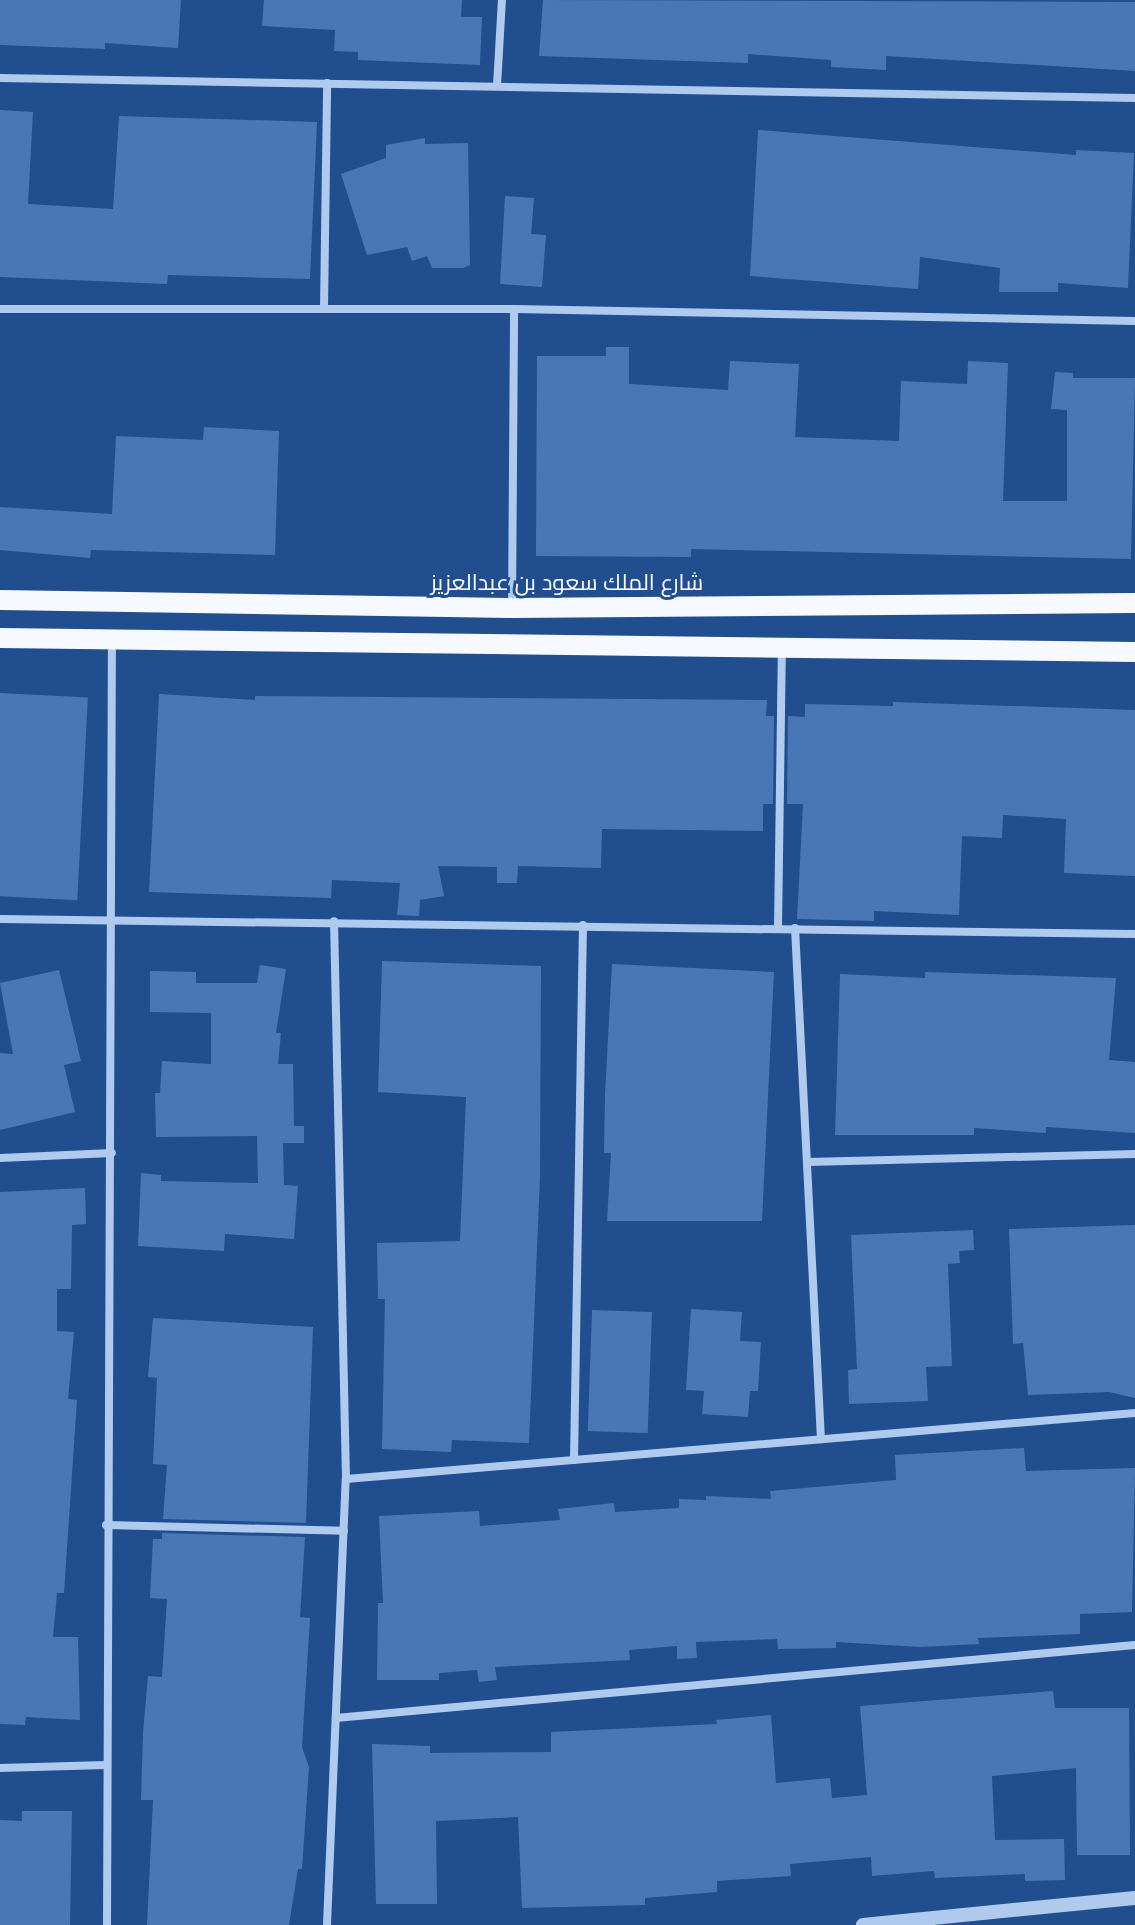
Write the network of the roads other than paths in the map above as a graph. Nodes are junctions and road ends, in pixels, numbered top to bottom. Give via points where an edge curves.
1 (502, 0) edge
2 (0, 78) edge
3 (327, 83) junction
4 (497, 86) junction
5 (1135, 98) edge
6 (0, 309) edge
7 (324, 309) junction
8 (514, 309) junction
9 (1135, 321) edge
10 (0, 600) edge
11 (1135, 603) edge
12 (512, 608) junction
13 (0, 638) edge
14 (112, 639) junction
15 (782, 648) junction
16 (1135, 652) edge
17 (113, 917) junction
18 (0, 919) edge
19 (334, 921) junction
20 (583, 925) junction
21 (778, 928) junction
22 (795, 928) junction
23 (1135, 934) edge
24 (112, 1153) junction
25 (1135, 1154) edge
26 (0, 1158) edge
27 (807, 1162) junction
28 (1135, 1413) edge
29 (821, 1439) junction
30 (574, 1460) junction
31 (346, 1479) junction
32 (106, 1525) junction
33 (344, 1531) junction
34 (1135, 1645) edge
35 (336, 1718) junction
36 (106, 1765) junction
37 (0, 1768) edge
38 (1135, 1898) edge
39 (107, 1925) edge
40 (327, 1925) edge
41 (863, 1925) edge

1 - 4 street
2 - 3 street
3 - 4 street
3 - 7 street
4 - 5 street
6 - 7 street
7 - 8 street
8 - 9 street
8 - 12 street
10 - 12 main road, شارع الملك سعود بن عبدالعزيز
11 - 12 main road, شارع الملك سعود بن عبدالعزيز
13 - 14 main road
14 - 15 main road
14 - 17 street
15 - 16 main road
15 - 21 street
17 - 18 street
17 - 19 street
17 - 24 street
19 - 20 street
19 - 31 street
20 - 21 street
20 - 30 street
21 - 22 street
22 - 23 street
22 - 27 street
24 - 26 street
24 - 32 street
25 - 27 street
27 - 29 street
28 - 29 street
29 - 30 street
30 - 31 street
31 - 33 street
32 - 33 street
32 - 36 street
33 - 35 street
34 - 35 street
35 - 40 street
36 - 37 street
36 - 39 street
38 - 41 street

